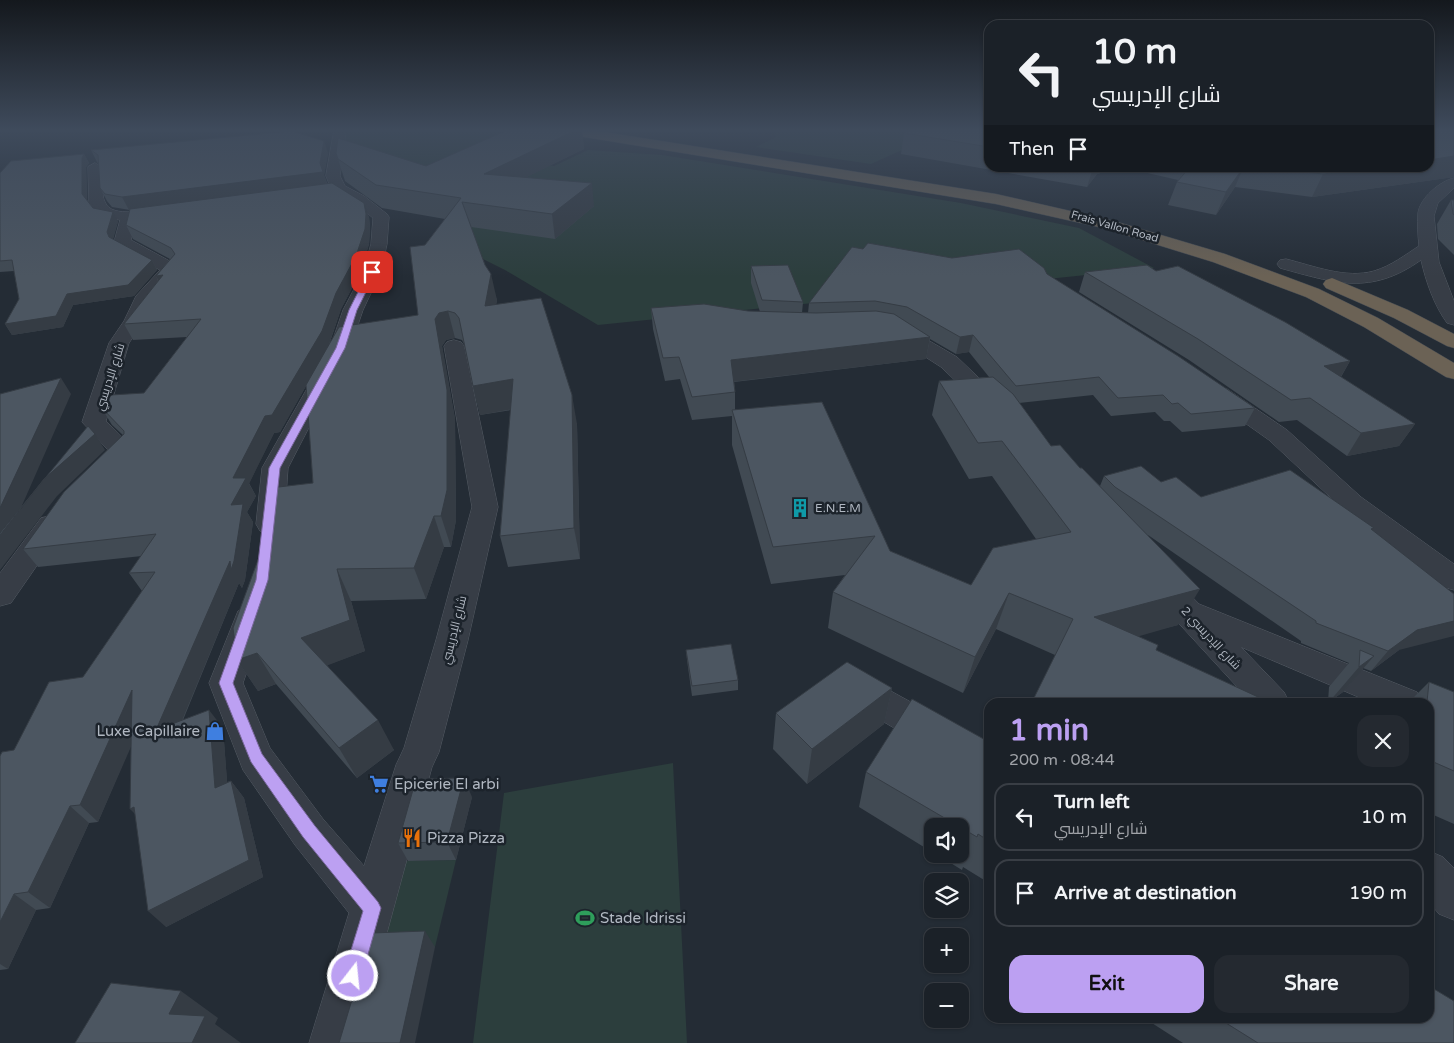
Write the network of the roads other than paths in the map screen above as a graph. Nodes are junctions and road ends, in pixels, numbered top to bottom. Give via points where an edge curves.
1 (96, 180) edge
2 (334, 180) edge
3 (878, 180) edge
4 (948, 180) edge
5 (1454, 182) edge
6 (339, 189) junction
7 (288, 196) edge
8 (1058, 197) dead end
9 (184, 210) edge
10 (129, 217) junction
11 (1427, 248) junction
12 (1268, 258) dead end
13 (1286, 264) junction
14 (1454, 320) edge
15 (873, 325) edge
16 (1454, 342) edge
17 (454, 346) dead end
18 (1454, 372) edge
19 (1204, 384) edge
20 (1011, 420) edge
21 (88, 483) edge
22 (67, 503) edge
23 (267, 547) edge
24 (1146, 568) edge
25 (1454, 579) edge
26 (0, 595) edge
27 (256, 599) edge
28 (1187, 611) junction
29 (855, 688) edge
30 (1268, 698) edge
31 (1394, 698) edge
32 (984, 761) edge
33 (1434, 877) edge
34 (1454, 899) edge
35 (372, 908) junction
36 (333, 1043) edge

1 - 10 street via 97,203 106,213
2 - 6 street
3 - 18 highway, Frais Vallon Road via 1039,206 1186,247 1290,283 1362,318
4 - 8 highway, Frais Vallon Road
5 - 11 street via 1436,195 1426,210
6 - 7 street
6 - 23 street via 359,199 381,217 379,244 372,272 353,310 340,348 275,468
9 - 10 street
10 - 21 street, شارع الإدريسي via 122,242 171,269 143,300 119,343 94,422 122,450
11 - 13 street via 1397,268 1376,277 1339,276
11 - 14 street via 1436,283
12 - 13 highway
13 - 16 highway via 1361,295
15 - 20 street via 897,330 949,362
17 - 35 street, شارع الإدريسي via 485,507 421,752 414,764
19 - 25 street via 1278,435 1352,503
22 - 26 street
24 - 28 street, شارع الإدريسي 2
27 - 35 street via 226,683 256,758 309,832
28 - 30 street, شارع الإدريسي 2
28 - 31 street
29 - 32 street
33 - 34 street
35 - 36 street, شارع الإدريسي

